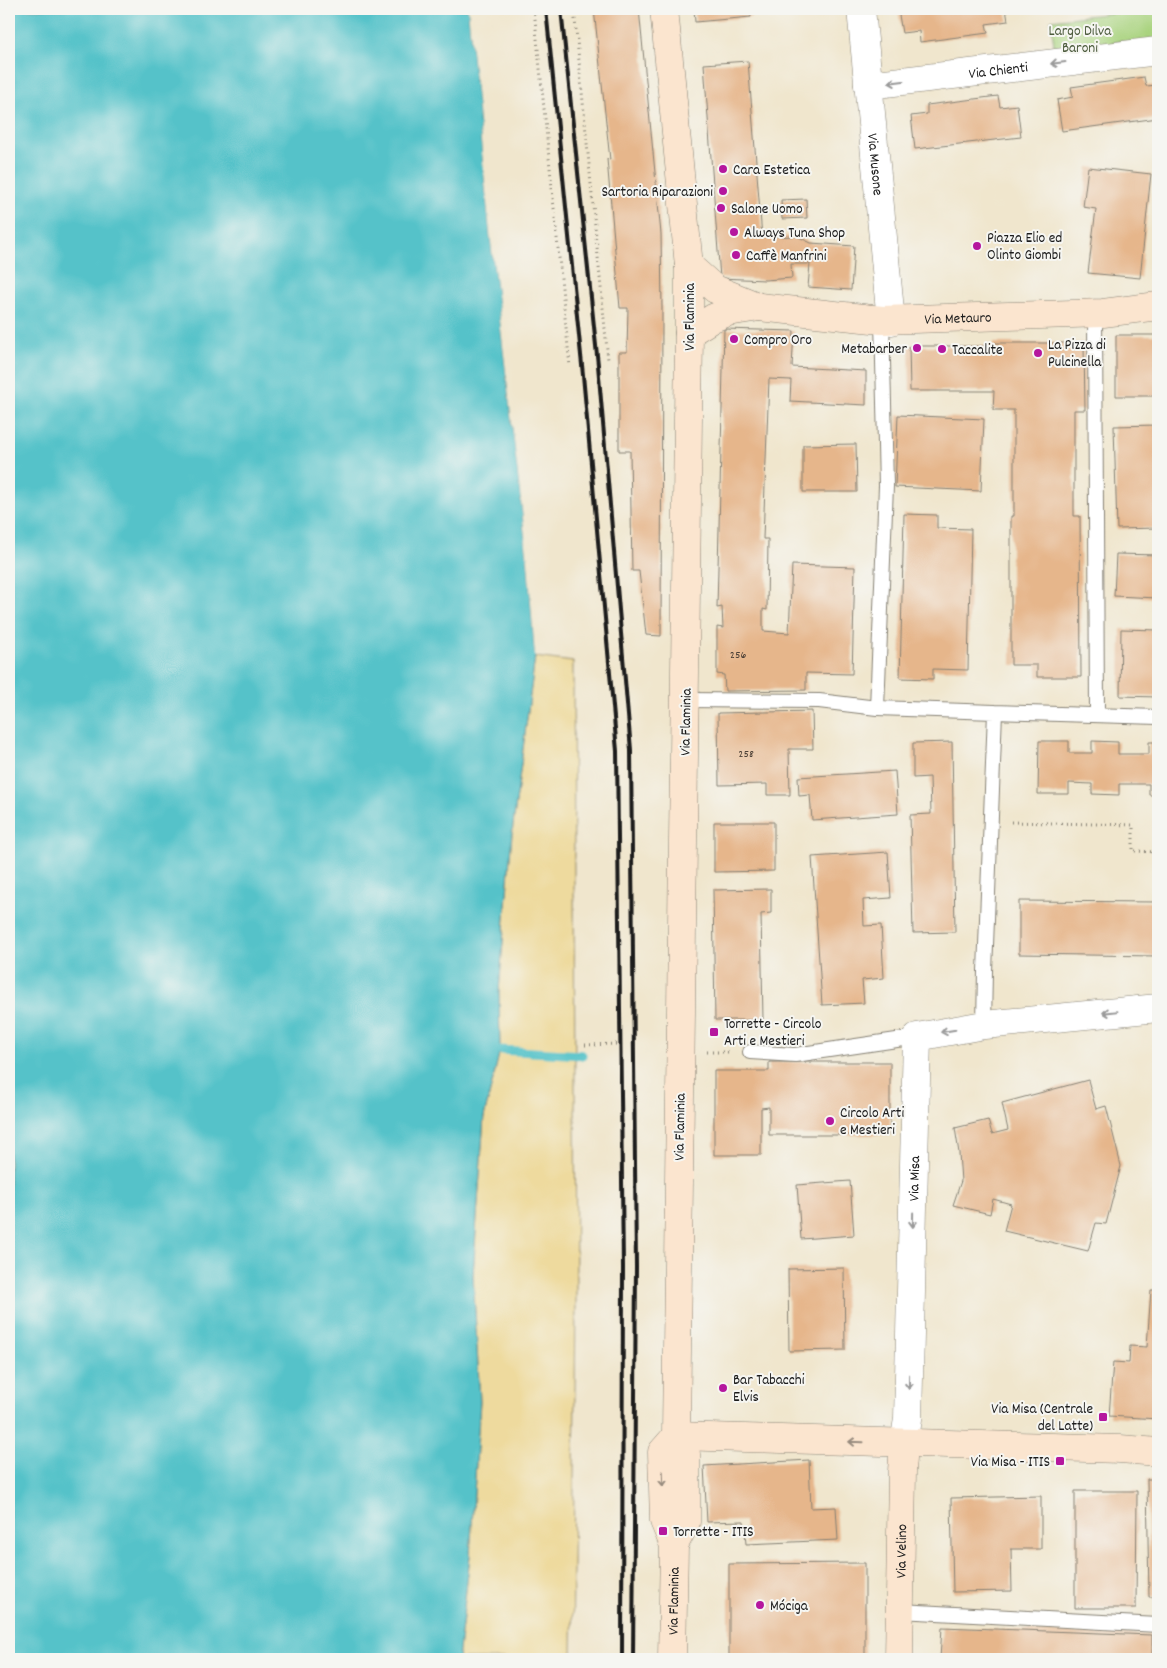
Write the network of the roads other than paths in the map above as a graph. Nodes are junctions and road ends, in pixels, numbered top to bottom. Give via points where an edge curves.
1 (664, 9) edge
2 (861, 9) edge
3 (1158, 51) edge
4 (868, 85) junction
5 (689, 266) junction
6 (1158, 306) edge
7 (759, 307) junction
8 (1095, 313) junction
9 (886, 320) junction
10 (690, 333) junction
11 (685, 700) junction
12 (877, 708) junction
13 (995, 712) junction
14 (1097, 715) junction
15 (1158, 717) edge
16 (1158, 1008) edge
17 (984, 1025) junction
18 (917, 1037) junction
19 (750, 1052) road end
20 (676, 1436) junction
21 (904, 1444) junction
22 (1158, 1452) edge
23 (900, 1611) junction
24 (1158, 1625) edge
25 (672, 1659) edge
26 (900, 1659) edge

1 - 5 main road, Via Flaminia
2 - 4 street, Via Musone
3 -> 4 street, Via Chienti
4 - 9 street, Via Musone
5 - 7 main road, Via Metauro via 715,289
5 - 10 main road, Via Flaminia
6 - 8 main road, Via Metauro
7 - 9 main road, Via Metauro
7 - 10 main road, Via Metauro via 712,318
8 - 9 main road, Via Metauro
8 - 14 lane
9 - 12 lane via 886,486
10 - 11 main road, Via Flaminia
11 - 12 lane via 819,701
11 - 20 main road, Via Flaminia
12 - 13 lane
13 - 14 lane
13 - 17 lane
14 - 15 lane
16 -> 17 street
17 -> 18 street
18 - 19 lane via 795,1055
18 -> 21 street, Via Misa via 908,1419
21 -> 20 main road
20 - 25 main road, Via Flaminia via 686,1454 686,1522 674,1544
21 - 22 main road
21 - 23 main road, Via Velino
23 - 24 lane
23 - 26 main road, Via Velino

